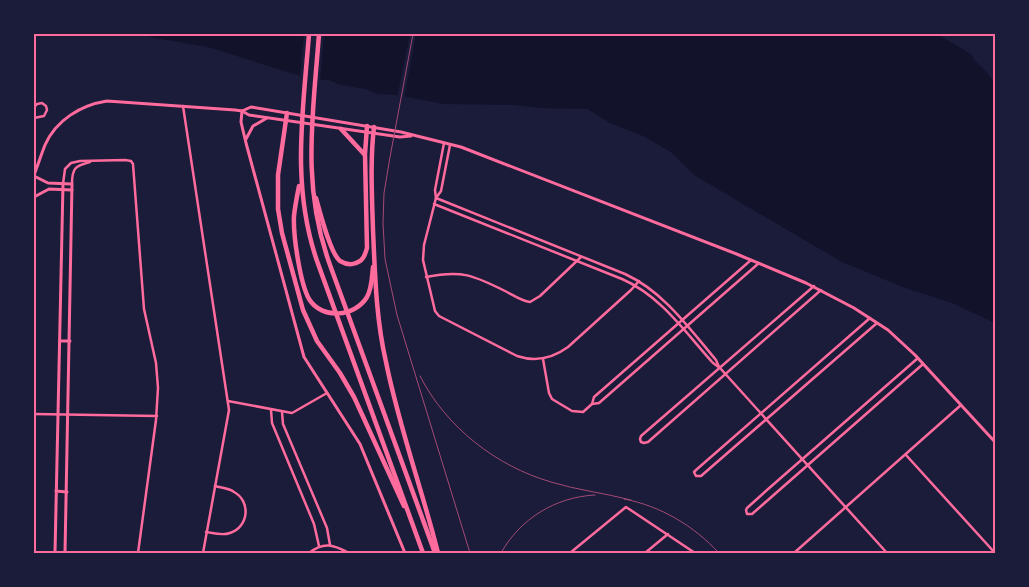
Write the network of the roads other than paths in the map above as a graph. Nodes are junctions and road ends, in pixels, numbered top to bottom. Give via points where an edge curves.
1 (310, 34) edge
2 (319, 34) edge
3 (183, 106) junction
4 (34, 107) edge
5 (242, 111) junction
6 (287, 113) junction
7 (34, 118) edge
8 (267, 118) junction
9 (286, 121) junction
10 (366, 126) junction
11 (374, 127) junction
12 (341, 129) junction
13 (366, 133) junction
14 (373, 133) junction
15 (414, 136) junction
16 (246, 140) junction
17 (444, 142) junction
18 (450, 144) junction
19 (365, 154) junction
20 (92, 162) junction
21 (34, 175) edge
22 (300, 177) junction
23 (64, 184) junction
24 (72, 184) junction
25 (312, 187) junction
26 (63, 190) junction
27 (72, 190) junction
28 (34, 197) edge
29 (436, 198) junction
30 (434, 204) junction
31 (374, 252) junction
32 (581, 256) junction
33 (751, 260) junction
34 (576, 261) junction
35 (759, 263) junction
36 (426, 277) junction
37 (639, 281) junction
38 (636, 286) junction
39 (814, 286) junction
40 (821, 290) junction
41 (870, 318) junction
42 (682, 320) junction
43 (877, 322) junction
44 (678, 324) junction
45 (687, 326) junction
46 (683, 330) junction
47 (60, 341) junction
48 (70, 341) junction
49 (543, 358) junction
50 (918, 358) junction
51 (923, 364) junction
52 (720, 368) junction
53 (725, 374) junction
54 (328, 392) junction
55 (228, 401) junction
56 (592, 404) junction
57 (962, 405) junction
58 (272, 410) junction
59 (282, 412) junction
60 (762, 413) junction
61 (34, 414) edge
62 (58, 414) junction
63 (68, 415) junction
64 (157, 416) junction
65 (767, 419) junction
66 (995, 442) edge
67 (906, 455) junction
68 (802, 459) junction
69 (808, 465) junction
70 (215, 486) junction
71 (56, 491) junction
72 (67, 492) junction
73 (846, 508) junction
74 (206, 532) junction
75 (415, 532) junction
76 (668, 534) junction
77 (330, 545) junction
78 (319, 546) junction
79 (55, 553) edge
80 (65, 553) edge
81 (138, 553) edge
82 (203, 553) edge
83 (309, 553) edge
84 (349, 553) edge
85 (405, 553) edge
86 (423, 553) edge
87 (436, 553) edge
88 (570, 553) edge
89 (645, 553) edge
90 (695, 553) edge
91 (794, 553) edge
92 (888, 553) edge
93 (995, 553) edge

1 - 22 highway
2 - 25 highway via 310,160
3 - 5 street
3 - 21 street via 112,100 83,107 54,131 45,144
3 - 55 street
4 - 7 street via 42,103 47,110 44,116
5 - 6 street via 250,107
5 - 8 street
5 - 16 street
6 - 9 highway
6 - 10 street
8 - 9 street
8 - 16 street via 253,126
9 - 12 street
9 - 75 highway via 278,179 278,209 304,314 317,341 352,393
10 - 11 street
10 - 13 highway
11 - 14 highway
11 - 15 street
12 - 13 street
12 - 19 highway
13 - 14 street
13 - 19 highway
14 - 15 street
14 - 31 highway
15 - 17 street
16 - 54 street via 304,357
17 - 18 street
17 - 29 street
18 - 29 street via 441,191
18 - 33 street
19 - 25 highway via 367,248 365,256 358,262 346,264 337,257
20 - 23 street via 71,163 64,172
20 - 24 street via 76,168
20 - 64 street via 128,160 133,164 144,305 157,371
21 - 23 street via 48,183
22 - 31 highway via 294,218 296,241 304,287 313,304 336,314 360,305 369,292
22 - 75 highway via 309,236
23 - 24 street
23 - 26 street
24 - 27 street
25 - 87 highway via 320,236
26 - 27 street
26 - 28 street via 48,190
26 - 47 street
27 - 48 street
29 - 30 street
29 - 32 street
30 - 34 street
30 - 36 street via 424,251
31 - 87 highway via 378,315 386,364
32 - 34 street
32 - 37 street
33 - 35 street
33 - 42 street
34 - 36 street via 530,302 468,275 455,273
34 - 38 street
35 - 39 street
35 - 45 street
36 - 49 street via 439,316 518,356
37 - 38 street
37 - 42 street via 660,296
38 - 44 street via 658,302
38 - 49 street via 566,349
39 - 40 street
39 - 52 street
40 - 41 street
40 - 53 street
41 - 43 street
41 - 60 street
42 - 44 street
42 - 45 street
43 - 50 street
43 - 65 street
44 - 46 street
44 - 56 street via 594,397
45 - 46 street
45 - 52 street
46 - 52 street
46 - 56 street via 599,403
47 - 48 street
47 - 62 street
48 - 63 street
49 - 56 street via 552,399 579,413
50 - 51 street
50 - 68 street
51 - 57 street
51 - 69 street
52 - 53 street
52 - 53 street via 641,436 641,442 648,442
53 - 60 street
54 - 59 street via 296,412
54 - 85 street via 365,456
55 - 58 street
55 - 70 street via 228,418
57 - 66 street
57 - 67 street
58 - 59 street
58 - 78 street via 272,423 314,524
59 - 77 street via 283,424 327,528
60 - 65 street
60 - 65 street via 696,470 696,476 701,476
61 - 62 street
62 - 63 street
62 - 71 street
63 - 64 street
63 - 72 street
64 - 81 street
65 - 68 street
67 - 73 street
67 - 93 street
68 - 69 street
68 - 69 street via 747,508 746,513 752,514
69 - 73 street
70 - 74 street
70 - 74 street via 239,495 245,504 246,516 232,533
71 - 72 street
71 - 79 street
72 - 80 street
73 - 91 street
73 - 92 street
74 - 82 street
75 - 86 highway
76 - 88 street via 626,506
76 - 89 street
76 - 90 street
77 - 78 street
77 - 84 street
78 - 83 street

